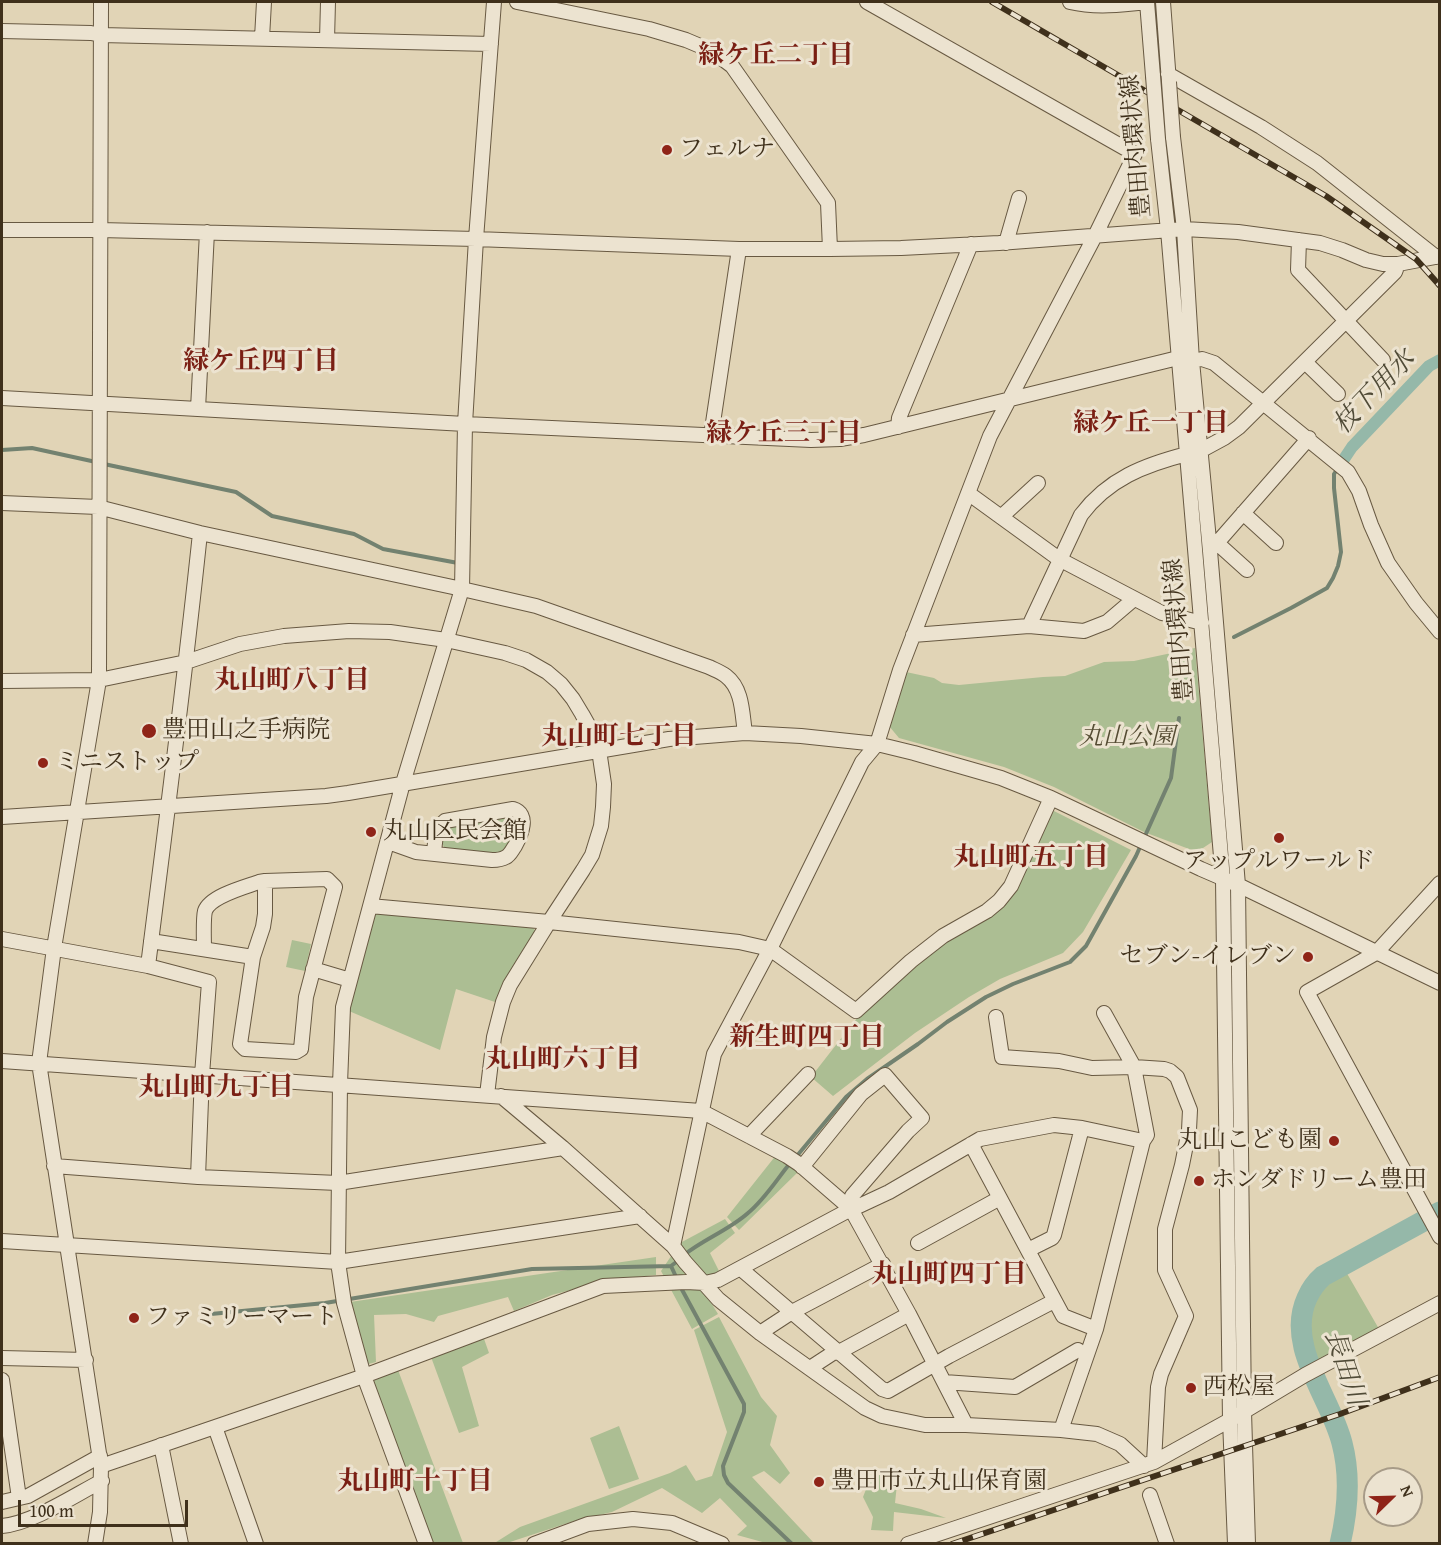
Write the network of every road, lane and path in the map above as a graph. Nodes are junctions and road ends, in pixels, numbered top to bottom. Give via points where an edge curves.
1 (101, 2) edge
2 (264, 2) edge
3 (328, 2) edge
4 (494, 2) edge
5 (517, 2) edge
6 (867, 2) edge
7 (1070, 2) edge
8 (1147, 2) edge
9 (1162, 2) edge
10 (2, 31) edge
11 (101, 35) junction
12 (262, 38) junction
13 (327, 40) junction
14 (491, 44) junction
15 (1169, 78) junction
16 (1019, 198) dead end
17 (1184, 229) junction
18 (2, 230) edge
19 (100, 230) junction
20 (1168, 230) junction
21 (207, 232) junction
22 (1095, 236) junction
23 (476, 239) junction
24 (1299, 240) junction
25 (1006, 243) junction
26 (971, 244) junction
27 (739, 249) junction
28 (830, 249) junction
29 (1438, 257) edge
30 (1398, 264) junction
31 (1346, 321) junction
32 (1185, 359) junction
33 (1383, 360) dead end
34 (1305, 362) junction
35 (1338, 394) dead end
36 (2, 398) edge
37 (1008, 400) junction
38 (1264, 402) junction
39 (100, 403) junction
40 (198, 409) junction
41 (465, 424) junction
42 (898, 427) junction
43 (711, 436) junction
44 (1309, 438) junction
45 (1194, 452) junction
46 (1038, 483) dead end
47 (968, 493) junction
48 (2, 503) edge
49 (98, 507) junction
50 (1243, 513) junction
51 (1001, 517) junction
52 (200, 533) junction
53 (1276, 543) dead end
54 (1214, 547) junction
55 (1059, 559) junction
56 (1247, 570) dead end
57 (462, 589) junction
58 (1134, 599) junction
59 (1202, 623) junction
60 (1029, 626) junction
61 (1440, 632) edge
62 (913, 635) junction
63 (446, 640) junction
64 (186, 662) junction
65 (99, 680) junction
66 (2, 681) edge
67 (745, 733) junction
68 (877, 744) junction
69 (599, 750) junction
70 (403, 783) junction
71 (1051, 798) junction
72 (167, 805) junction
73 (76, 811) junction
74 (2, 817) edge
75 (388, 842) junction
76 (435, 854) junction
77 (1224, 879) junction
78 (265, 881) junction
79 (1440, 883) edge
80 (1238, 885) junction
81 (370, 906) junction
82 (549, 922) junction
83 (2, 939) edge
84 (151, 940) junction
85 (54, 948) junction
86 (204, 949) junction
87 (770, 949) junction
88 (1376, 953) junction
89 (253, 957) junction
90 (148, 966) junction
91 (313, 969) junction
92 (350, 980) junction
93 (1440, 983) edge
94 (1104, 1013) dead end
95 (996, 1017) dead end
96 (2, 1061) edge
97 (39, 1063) junction
98 (1134, 1067) junction
99 (808, 1074) dead end
100 (202, 1075) junction
101 (340, 1084) junction
102 (494, 1095) junction
103 (701, 1110) junction
104 (1082, 1128) junction
105 (749, 1136) junction
106 (1143, 1141) junction
107 (971, 1144) junction
108 (563, 1148) junction
109 (795, 1162) junction
110 (54, 1166) junction
111 (198, 1177) junction
112 (338, 1183) junction
113 (1000, 1198) junction
114 (851, 1209) junction
115 (640, 1216) junction
116 (1440, 1238) edge
117 (2, 1241) edge
118 (918, 1243) dead end
119 (68, 1245) junction
120 (674, 1248) junction
121 (1028, 1250) junction
122 (338, 1262) junction
123 (883, 1264) junction
124 (741, 1269) junction
125 (705, 1283) junction
126 (1054, 1300) junction
127 (1440, 1303) edge
128 (792, 1312) junction
129 (909, 1314) junction
130 (1096, 1329) junction
131 (760, 1333) junction
132 (1078, 1350) dead end
133 (838, 1352) junction
134 (2, 1358) edge
135 (86, 1360) junction
136 (935, 1364) junction
137 (810, 1368) junction
138 (364, 1376) junction
139 (2, 1380) edge
140 (944, 1382) junction
141 (1244, 1411) junction
142 (1230, 1420) junction
143 (966, 1425) junction
144 (215, 1427) junction
145 (1061, 1430) junction
146 (161, 1445) junction
147 (101, 1461) junction
148 (1149, 1464) junction
149 (102, 1481) junction
150 (1150, 1495) dead end
151 (20, 1498) junction
152 (2, 1502) edge
153 (2, 1527) edge
154 (95, 1544) edge
155 (181, 1544) edge
156 (256, 1544) edge
157 (426, 1544) edge
158 (534, 1544) edge
159 (722, 1544) edge
160 (908, 1544) edge
161 (1167, 1544) edge
162 (1235, 1544) edge
163 (1248, 1544) edge

1 - 11 street
2 - 12 street
3 - 13 street
4 - 14 street
5 - 28 street via 686,40 712,51 732,66 828,203
6 - 22 street via 1135,154
7 - 8 street via 1115,6
8 - 20 street, 豊田内環状線, bridge
9 - 15 street, 豊田内環状線
10 - 11 street
11 - 12 street
11 - 19 street
12 - 13 street
13 - 14 street
14 - 23 street
15 - 17 street, 豊田内環状線, bridge
15 - 29 street via 1261,127 1317,163
16 - 25 street
17 - 20 street
17 - 24 street
17 - 32 street, 豊田内環状線
18 - 19 street
19 - 21 street
19 - 39 street
20 - 22 street
20 - 32 street, 豊田内環状線
21 - 23 street
21 - 40 street
22 - 25 street
22 - 37 street
23 - 27 street
23 - 41 street
24 - 30 street via 1342,249 1366,260
24 - 31 street via 1298,270
25 - 26 street
26 - 28 street
26 - 42 street
27 - 28 street
27 - 43 street
29 - 30 street
30 - 31 street via 1395,272
31 - 33 street
31 - 34 street
32 - 37 street
32 - 38 street via 1214,363
32 - 45 street, 豊田内環状線
34 - 35 street
34 - 38 street
36 - 39 street
37 - 42 street
37 - 47 street
38 - 44 street
38 - 45 street via 1224,438
39 - 40 street
39 - 49 street
40 - 41 street
41 - 43 street
41 - 57 street
42 - 43 street via 840,439
44 - 50 street
44 - 61 street via 1348,472 1388,563
45 - 54 street, 豊田内環状線
45 - 55 street via 1155,462 1104,490 1081,515
45 - 59 street, 豊田内環状線
46 - 51 street
47 - 51 street
47 - 62 street
48 - 49 street
49 - 52 street
49 - 65 street
50 - 53 street
50 - 54 street
51 - 55 street
52 - 57 street
52 - 64 street
54 - 56 street
54 - 80 street, 豊田内環状線
55 - 58 street
55 - 60 street
57 - 63 street
57 - 67 street via 536,606 709,666 735,686
58 - 59 street via 1162,614
58 - 60 street via 1107,622 1084,631
59 - 77 street, 豊田内環状線
60 - 62 street
62 - 68 street
63 - 64 street via 349,631 284,636 240,644
63 - 69 street via 505,653 547,672 573,699
63 - 70 street
64 - 65 street
64 - 72 street
65 - 66 street
65 - 73 street
67 - 68 street
67 - 69 street
68 - 71 street via 1001,778
68 - 87 street via 862,762
69 - 70 street
69 - 82 street via 604,784 597,838 592,855
70 - 72 street via 326,796
70 - 75 street
71 - 77 street
71 - 87 street via 1011,886 999,901 943,936 856,1011
72 - 73 street
72 - 84 street
73 - 74 street
73 - 85 street
75 - 76 street
75 - 81 street
76 - 76 street via 499,860 506,857 520,837 522,817 513,810 446,821 438,829
77 - 80 street
77 - 142 street, 豊田内環状線
78 - 86 street via 209,904 205,911
78 - 89 street via 263,927
78 - 91 street via 327,879 335,887
79 - 88 street
80 - 88 street
80 - 141 street, 豊田内環状線
81 - 82 street
81 - 92 street
82 - 87 street via 739,942
82 - 102 street via 503,1002 494,1037
83 - 85 street
84 - 86 street
84 - 90 street
85 - 90 street
85 - 97 street
86 - 89 street
87 - 103 street via 714,1054
88 - 93 street
88 - 116 street via 1307,992
89 - 91 street via 240,1044 245,1049 301,1049
90 - 100 street via 209,982
91 - 92 street
92 - 101 street via 342,1007
94 - 98 street
95 - 98 street via 1002,1057 1092,1068
96 - 97 street
97 - 100 street
97 - 110 street
98 - 106 street via 1147,1135
98 - 148 street via 1170,1071 1177,1077 1190,1110 1182,1165 1165,1229 1165,1270 1186,1316 1161,1374
99 - 105 street
100 - 101 street
100 - 111 street
101 - 102 street
101 - 112 street
102 - 103 street
102 - 108 street
103 - 105 street
103 - 120 street
104 - 106 street
104 - 107 street via 1054,1125 988,1137
104 - 121 street via 1054,1235
105 - 109 street
106 - 130 street
107 - 113 street
107 - 114 street via 889,1192
108 - 112 street
108 - 115 street
109 - 114 street
109 - 114 street via 861,1094 885,1075 922,1118 852,1196
110 - 111 street
110 - 119 street
111 - 112 street
112 - 122 street
113 - 118 street
113 - 121 street
114 - 123 street
114 - 124 street
115 - 120 street
115 - 122 street
117 - 119 street
119 - 122 street
119 - 135 street
120 - 125 street
121 - 126 street
122 - 138 street via 344,1303
123 - 128 street
123 - 129 street
124 - 125 street
124 - 128 street
125 - 131 street via 718,1299
125 - 138 street via 603,1286
126 - 130 street via 1063,1316
126 - 136 street
127 - 141 street
128 - 131 street
128 - 133 street
129 - 133 street
129 - 136 street
130 - 145 street
131 - 137 street
132 - 140 street via 1015,1387
133 - 136 street via 888,1391
133 - 137 street
134 - 135 street
135 - 147 street
136 - 140 street
137 - 143 street via 882,1416 925,1425
138 - 144 street
138 - 157 street
139 - 151 street
140 - 143 street
141 - 142 street
141 - 163 street, 豊田内環状線
142 - 148 street
142 - 162 street, 豊田内環状線
143 - 145 street
144 - 146 street
144 - 156 street
145 - 148 street via 1109,1438
146 - 147 street
146 - 155 street
147 - 149 street
147 - 151 street
148 - 160 street
149 - 153 street via 39,1514
149 - 154 street
150 - 161 street
151 - 152 street
158 - 159 street via 588,1524 633,1519 672,1523

